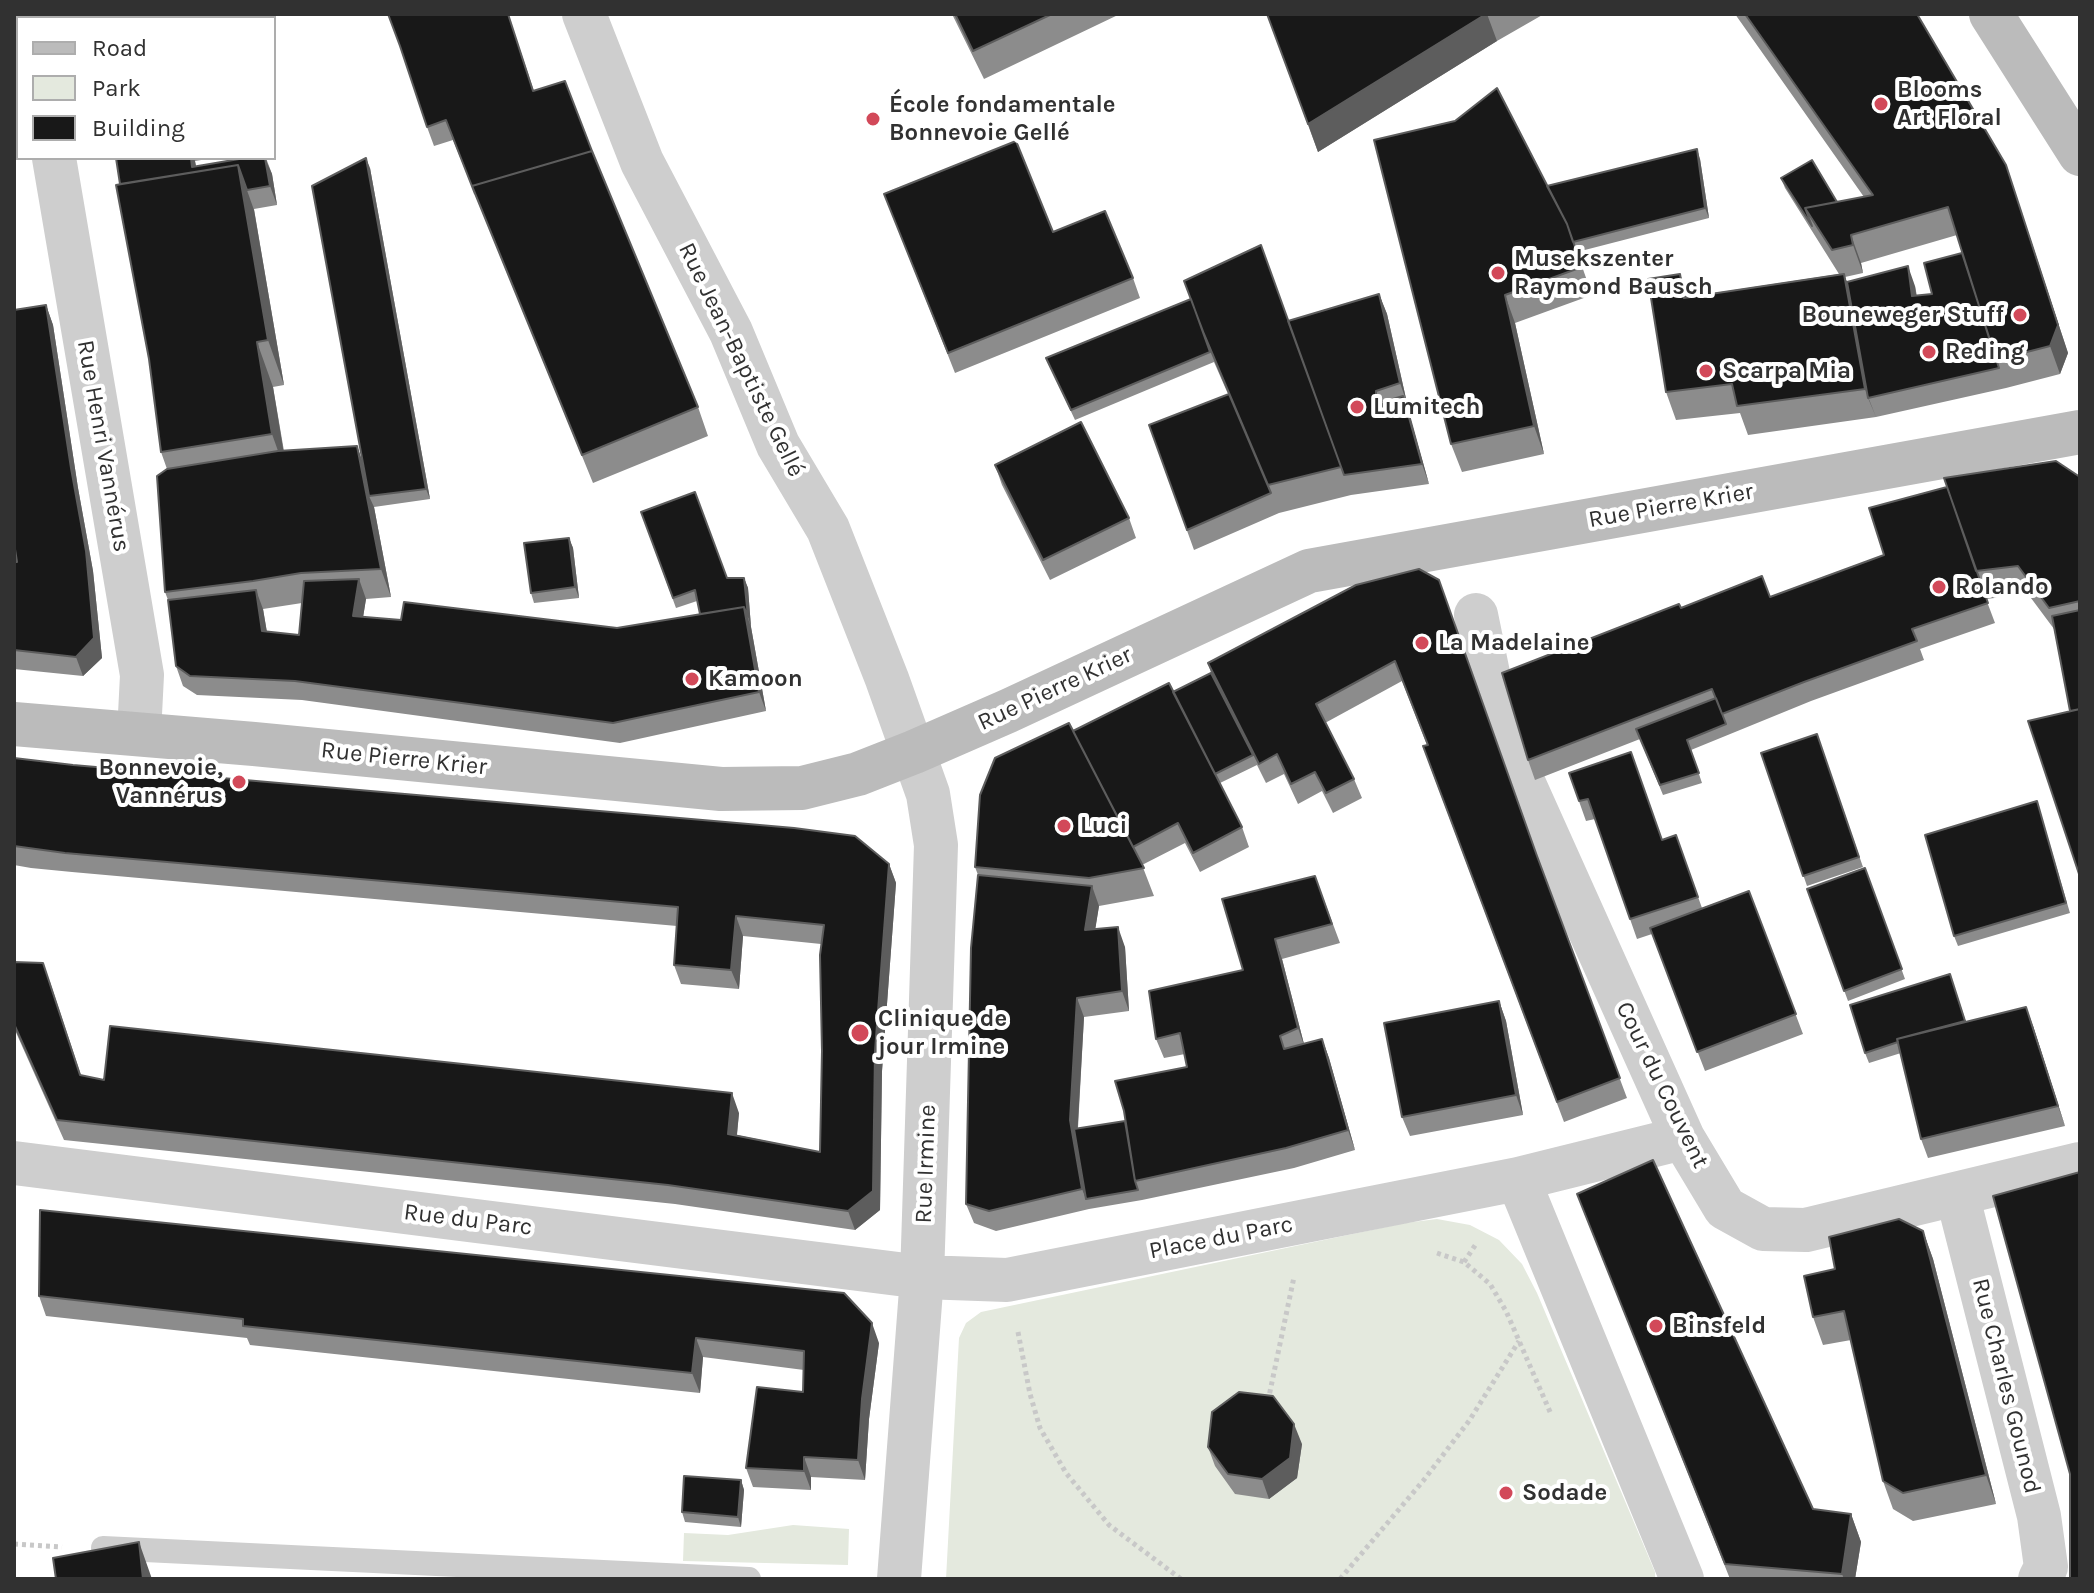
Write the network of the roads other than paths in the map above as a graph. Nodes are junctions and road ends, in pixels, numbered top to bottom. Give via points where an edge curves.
1 (584, 14) edge
2 (1991, 14) edge
3 (2080, 154) edge
4 (54, 160) edge
5 (2080, 432) edge
6 (1476, 615) dead end
7 (14, 724) edge
8 (139, 734) junction
9 (914, 752) junction
10 (1683, 1138) junction
11 (14, 1163) edge
12 (2080, 1164) edge
13 (1518, 1179) junction
14 (1957, 1194) junction
15 (922, 1277) junction
16 (103, 1548) edge
17 (749, 1579) edge
18 (899, 1579) edge
19 (1682, 1579) edge
20 (2040, 1579) edge

1 - 9 street, Rue Jean-Baptiste Gellé via 642,162 731,332 778,445 828,529
2 - 3 main road
4 - 8 street, Rue Henri Vannérus via 142,675
5 - 9 main road, Rue Pierre Krier via 1309,571
6 - 10 street, Cour du Couvent via 1493,698 1524,784
7 - 8 main road, Rue Pierre Krier
8 - 9 main road, Rue Pierre Krier via 721,789 802,788
9 - 15 street, Rue Irmine via 936,845
10 - 13 street, Place du Parc
10 - 14 street, Cour du Couvent via 1725,1208 1763,1229 1806,1230
11 - 15 street, Rue du Parc
12 - 14 street, Cour du Couvent
13 - 15 street, Place du Parc via 1007,1280
13 - 19 street
14 - 20 street, Rue Charles Gounod via 2039,1516 2046,1567
15 - 18 street, Rue Irmine
16 - 17 lane

